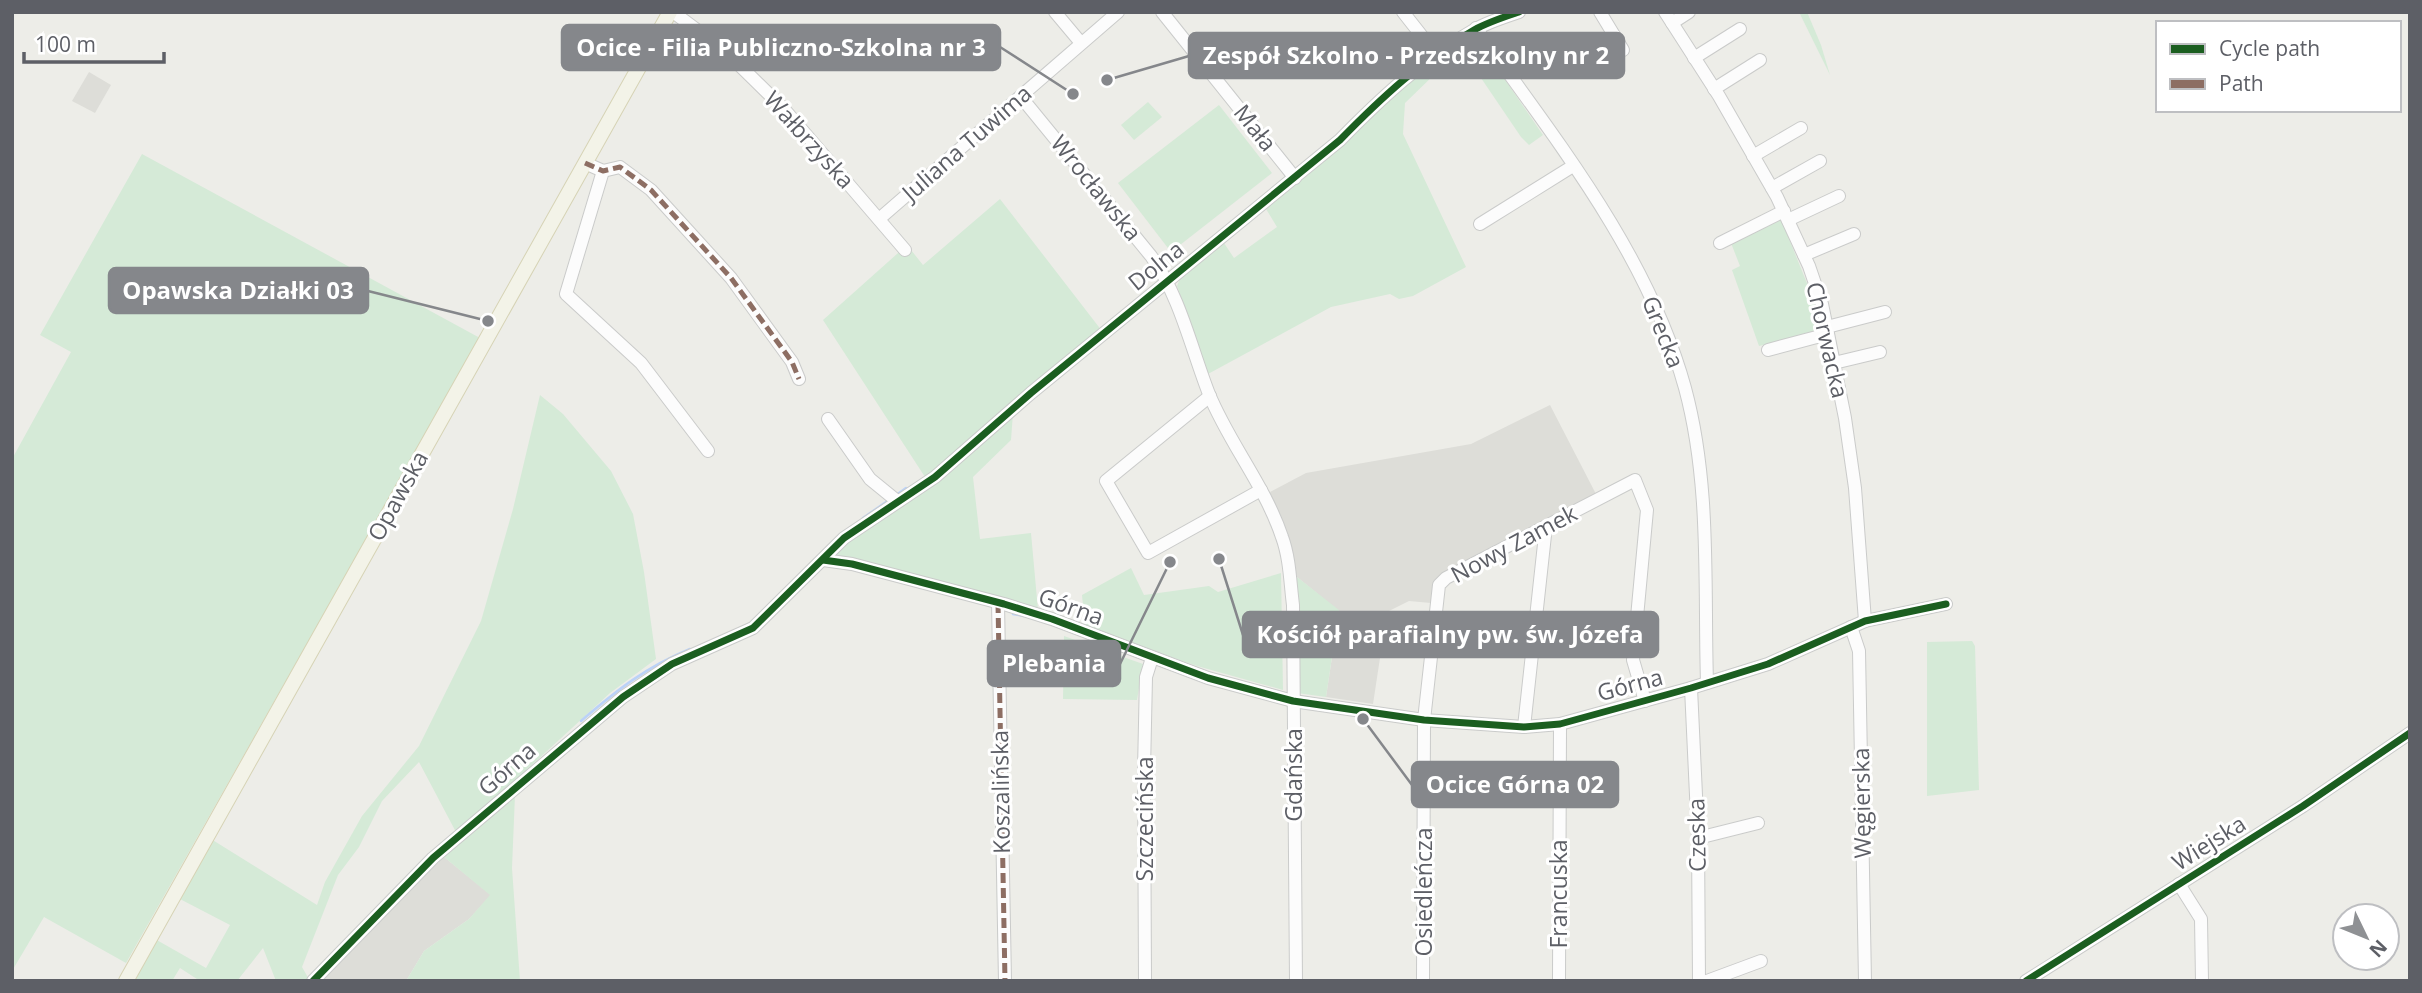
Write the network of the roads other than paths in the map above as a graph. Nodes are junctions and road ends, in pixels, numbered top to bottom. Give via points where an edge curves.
1 (672, 12) edge
2 (1055, 12) edge
3 (1118, 12) edge
4 (1162, 12) edge
5 (1403, 12) edge
6 (1520, 12) edge
7 (1600, 12) edge
8 (1689, 12) edge
9 (1669, 17) edge
10 (1476, 28) junction
11 (1740, 29) dead end
12 (1081, 43) junction
13 (1623, 50) dead end
14 (1436, 54) junction
15 (1694, 58) junction
16 (1759, 60) dead end
17 (1714, 89) junction
18 (1021, 97) junction
19 (1801, 128) dead end
20 (1754, 156) junction
21 (1820, 161) dead end
22 (585, 163) junction
23 (1573, 166) junction
24 (603, 171) junction
25 (1295, 178) junction
26 (1772, 188) junction
27 (1839, 196) dead end
28 (1786, 215) junction
29 (879, 219) junction
30 (1480, 224) dead end
31 (1854, 234) dead end
32 (1720, 243) dead end
33 (905, 250) dead end
34 (1804, 255) junction
35 (1168, 281) junction
36 (1885, 313) dead end
37 (1828, 331) junction
38 (1768, 350) dead end
39 (1880, 352) dead end
40 (1834, 363) junction
41 (799, 379) dead end
42 (1210, 396) junction
43 (828, 419) dead end
44 (708, 451) dead end
45 (1261, 490) junction
46 (893, 498) junction
47 (1546, 526) junction
48 (823, 561) junction
49 (998, 603) junction
50 (1946, 604) dead end
51 (1865, 621) junction
52 (1851, 627) junction
53 (1152, 658) junction
54 (1707, 683) junction
55 (1691, 688) junction
56 (1293, 701) junction
57 (1644, 701) junction
58 (1424, 720) junction
59 (1560, 724) junction
60 (1524, 727) junction
61 (2410, 733) edge
62 (1758, 823) dead end
63 (1698, 838) junction
64 (2179, 884) junction
65 (1761, 961) dead end
66 (126, 981) edge
67 (313, 981) edge
68 (1004, 981) edge
69 (1145, 981) edge
70 (1296, 981) edge
71 (1423, 981) edge
72 (1559, 981) edge
73 (1699, 981) edge
74 (1707, 981) edge
75 (1866, 981) edge
76 (2026, 981) edge
77 (2202, 981) edge

1 - 22 main road, Opawska
1 - 29 street, Wałbrzyska via 725,51 784,109
2 - 12 street
3 - 12 street, Juliana Tuwima
4 - 25 street, Mała
5 - 14 street
6 - 10 street, Dolna
7 - 13 street
8 - 9 street
9 - 15 street, Chorwacka
10 - 14 street, Dolna
10 - 23 street, Grecka
11 - 15 street
12 - 18 street, Juliana Tuwima
14 - 25 street, Dolna
15 - 17 street, Chorwacka
16 - 17 street
17 - 20 street, Chorwacka
18 - 29 street, Juliana Tuwima
18 - 35 street, Wrocławska
19 - 20 street
20 - 26 street, Chorwacka
21 - 26 street
22 - 24 street
22 - 66 main road, Opawska
23 - 30 street
23 - 54 street, Grecka via 1654,303 1685,388 1702,484
24 - 41 street via 620,167 651,190 731,278 792,362
24 - 44 street via 566,294 641,363
25 - 35 street, Dolna
26 - 28 street, Chorwacka
27 - 28 street
28 - 32 street
28 - 34 street, Chorwacka
29 - 33 street, Wałbrzyska
31 - 34 street
34 - 37 street, Chorwacka
35 - 42 street, Gdańska
35 - 46 street, Dolna via 935,477
36 - 37 street
37 - 38 street
37 - 40 street, Chorwacka
39 - 40 street
40 - 51 street, Chorwacka via 1855,488
42 - 45 street, Gdańska
42 - 45 street via 1107,481 1148,553
43 - 46 street via 870,479
45 - 56 street, Gdańska via 1288,556
46 - 48 street, Dolna
47 - 57 street, Nowy Zamek via 1636,480 1647,510 1633,660
47 - 58 street, Nowy Zamek via 1439,585
47 - 60 street
48 - 49 street, Górna via 852,564
48 - 67 street, Górna via 753,628 672,664 613,705 433,858
49 - 53 street, Górna
49 - 68 street, Koszalińska
50 - 51 street, Górna
51 - 52 street, Górna
52 - 54 street, Górna via 1768,664
52 - 75 street, Węgierska via 1859,651
53 - 56 street, Górna
53 - 69 street, Szczecińska via 1146,677 1144,756
54 - 55 street, Górna
55 - 57 street, Górna
55 - 63 street, Czeska
56 - 58 street, Górna
56 - 70 street, Gdańska
57 - 59 street, Górna
58 - 60 street, Górna
58 - 71 street, Osiedleńcza
59 - 60 street, Górna
59 - 72 street, Francuska
61 - 64 street, Wiejska
62 - 63 street
63 - 73 street, Czeska
64 - 76 street, Wiejska
64 - 77 street via 2201,919
65 - 74 street

